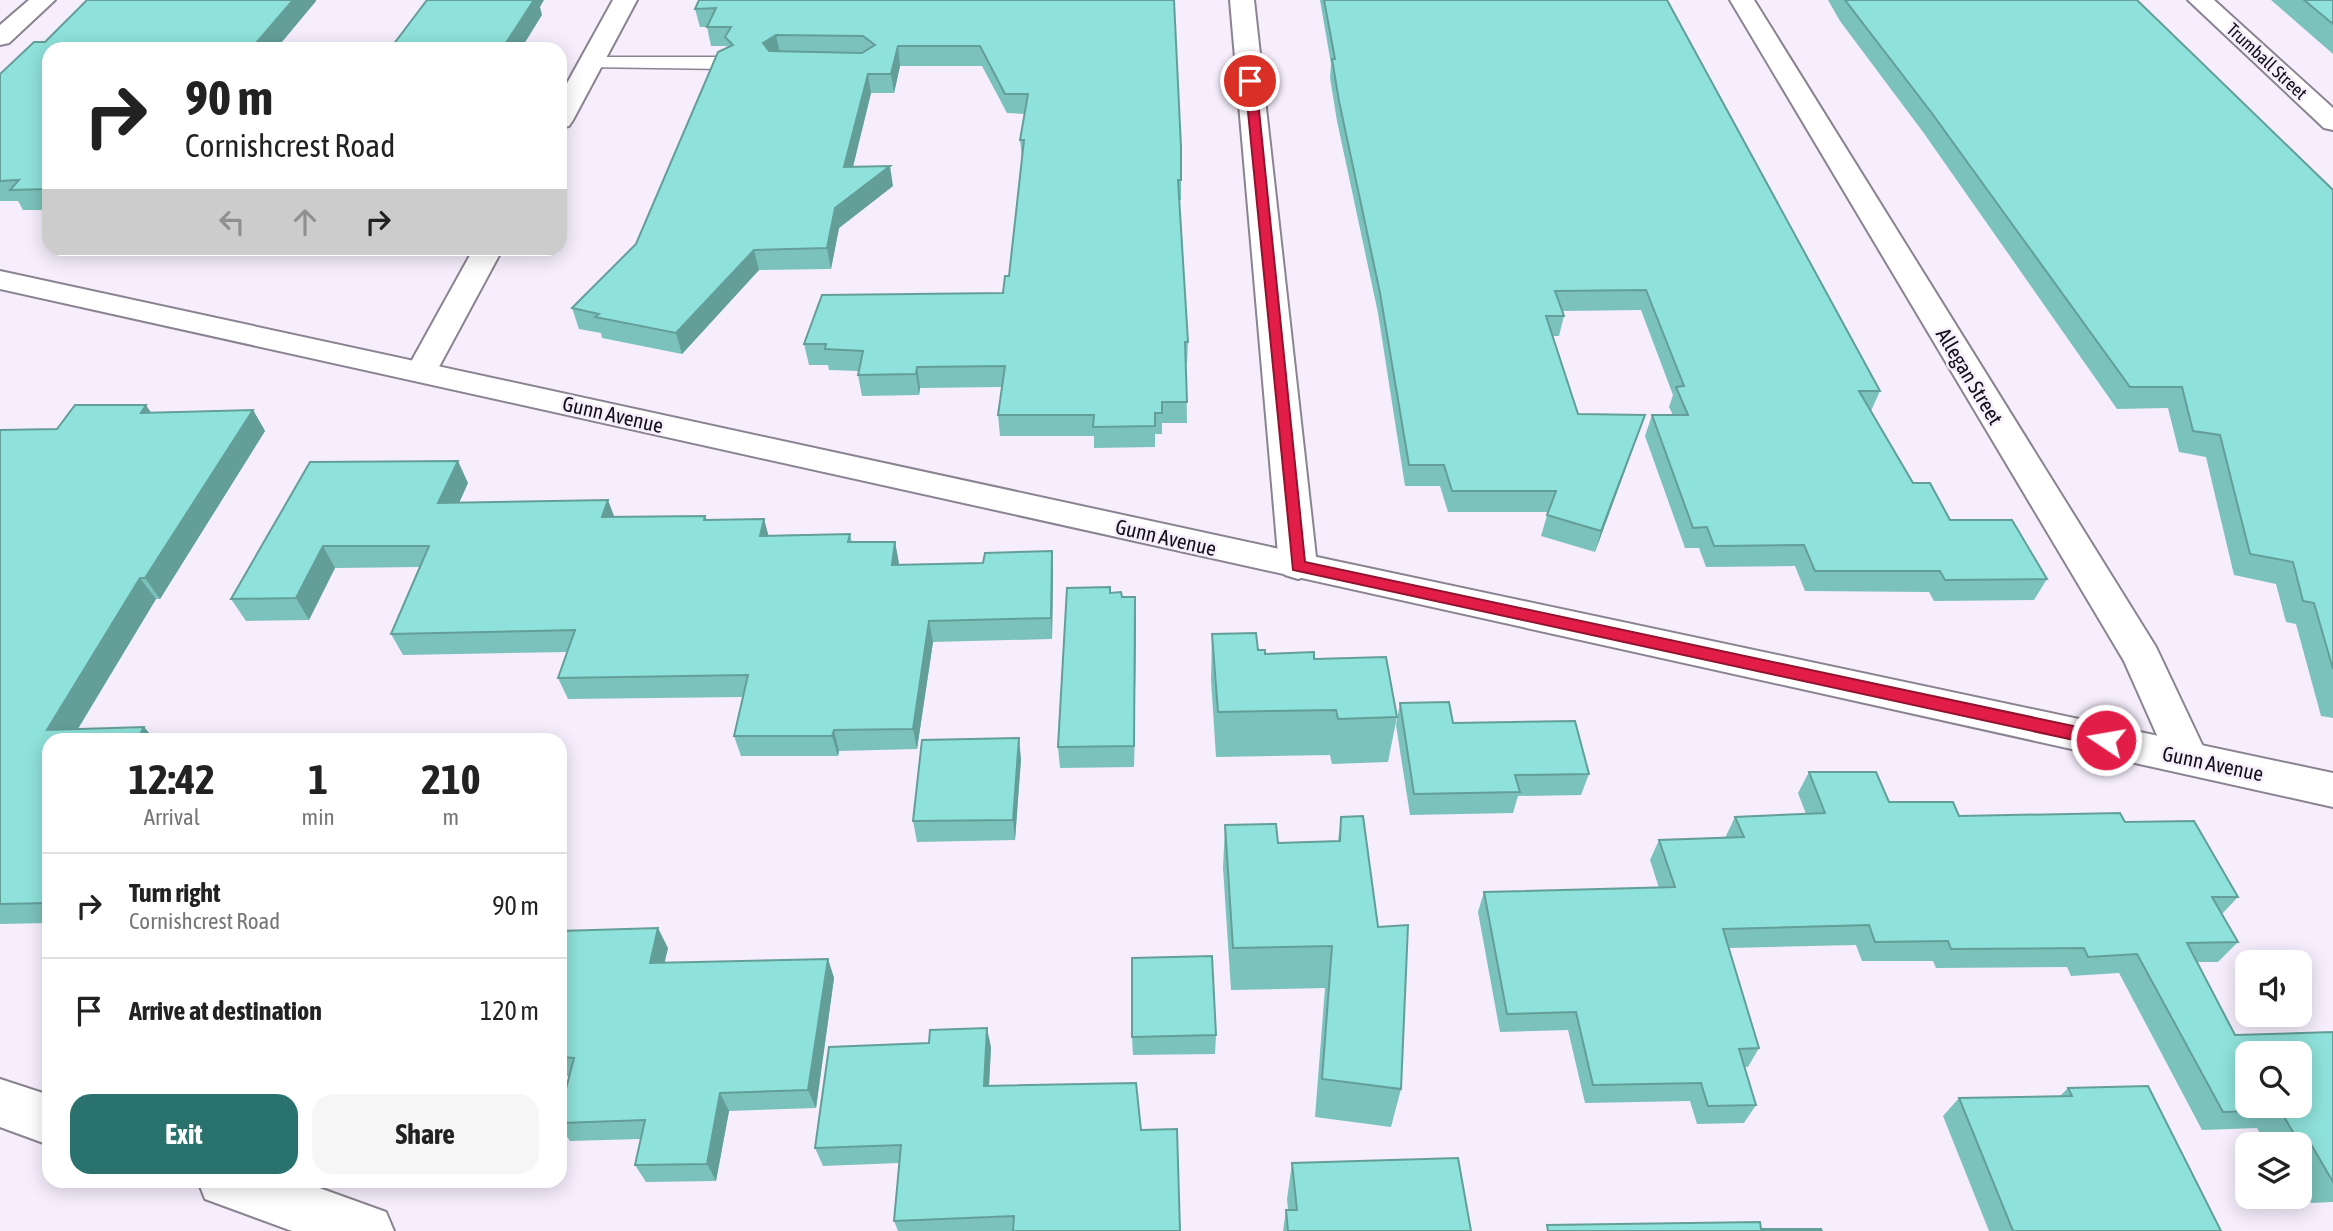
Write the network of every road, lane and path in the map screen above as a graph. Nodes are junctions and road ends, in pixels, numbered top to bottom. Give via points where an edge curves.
1 (43, 0) edge
2 (625, 0) edge
3 (1242, 0) edge
4 (1742, 0) edge
5 (2200, 0) edge
6 (0, 38) edge
7 (591, 63) junction
8 (725, 63) edge
9 (567, 107) edge
10 (2333, 122) edge
11 (485, 256) edge
12 (0, 280) edge
13 (422, 371) junction
14 (1298, 566) junction
15 (2187, 757) junction
16 (2333, 790) edge
17 (0, 1103) edge
18 (42, 1118) edge
19 (244, 1188) edge
20 (367, 1231) edge

1 - 6 street
2 - 7 street
3 - 14 street
4 - 15 street, Allegan Street via 2142,658
5 - 10 street, Trumball Street
7 - 8 lane
7 - 9 street
11 - 13 street
12 - 13 street, Gunn Avenue
13 - 14 street, Gunn Avenue
14 - 15 street, Gunn Avenue
15 - 16 street, Gunn Avenue
17 - 18 street
19 - 20 street

